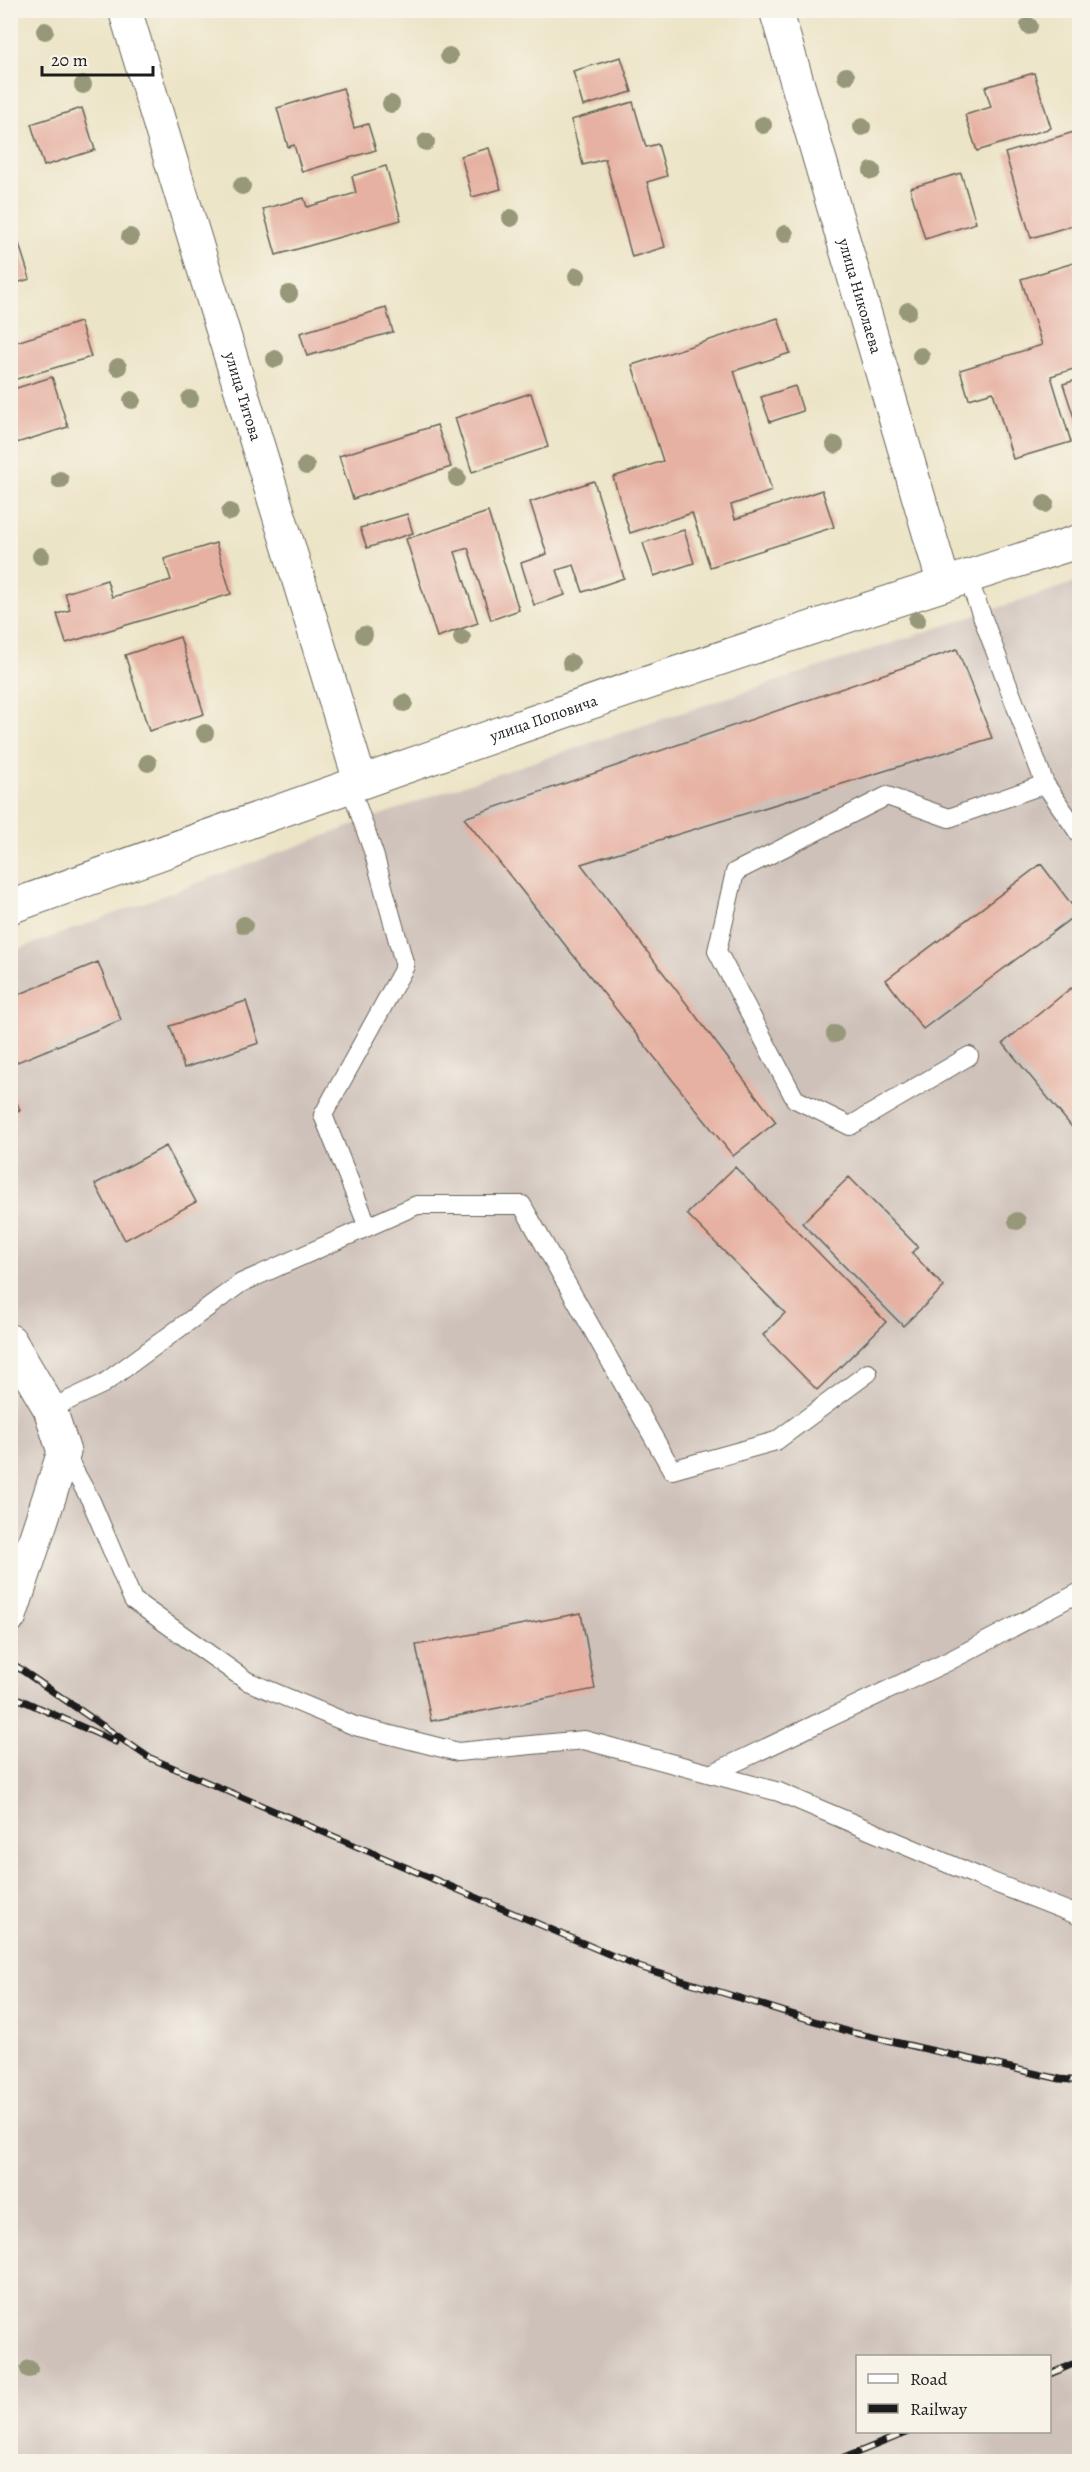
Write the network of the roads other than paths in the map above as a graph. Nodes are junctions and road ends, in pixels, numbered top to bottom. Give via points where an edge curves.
1 (125, 10) edge
2 (776, 10) edge
3 (1080, 541) edge
4 (956, 580) junction
5 (355, 784) junction
6 (1045, 784) junction
7 (1080, 835) edge
8 (10, 907) edge
9 (969, 1056) dead end
10 (368, 1227) junction
11 (10, 1341) edge
12 (868, 1373) dead end
13 (50, 1409) junction
14 (64, 1452) junction
15 (1080, 1592) edge
16 (10, 1616) edge
17 (711, 1774) junction
18 (1080, 1916) edge

1 - 5 street, улица Титова
2 - 4 street, улица Николаева
3 - 4 street, улица Поповича
4 - 5 street, улица Поповича
4 - 6 lane
5 - 8 street, улица Поповича
5 - 10 lane via 405,966 323,1115
6 - 7 lane
6 - 9 lane via 949,818 887,796 735,872 717,951 795,1098 850,1126
10 - 12 lane via 417,1205 522,1205 672,1470 776,1441
10 - 13 lane via 241,1282 104,1384
11 - 13 street
13 - 14 street
14 - 16 street
14 - 17 lane via 91,1501 134,1600 247,1681 355,1726 458,1752 584,1740
15 - 17 lane via 949,1661
17 - 18 lane via 779,1792

